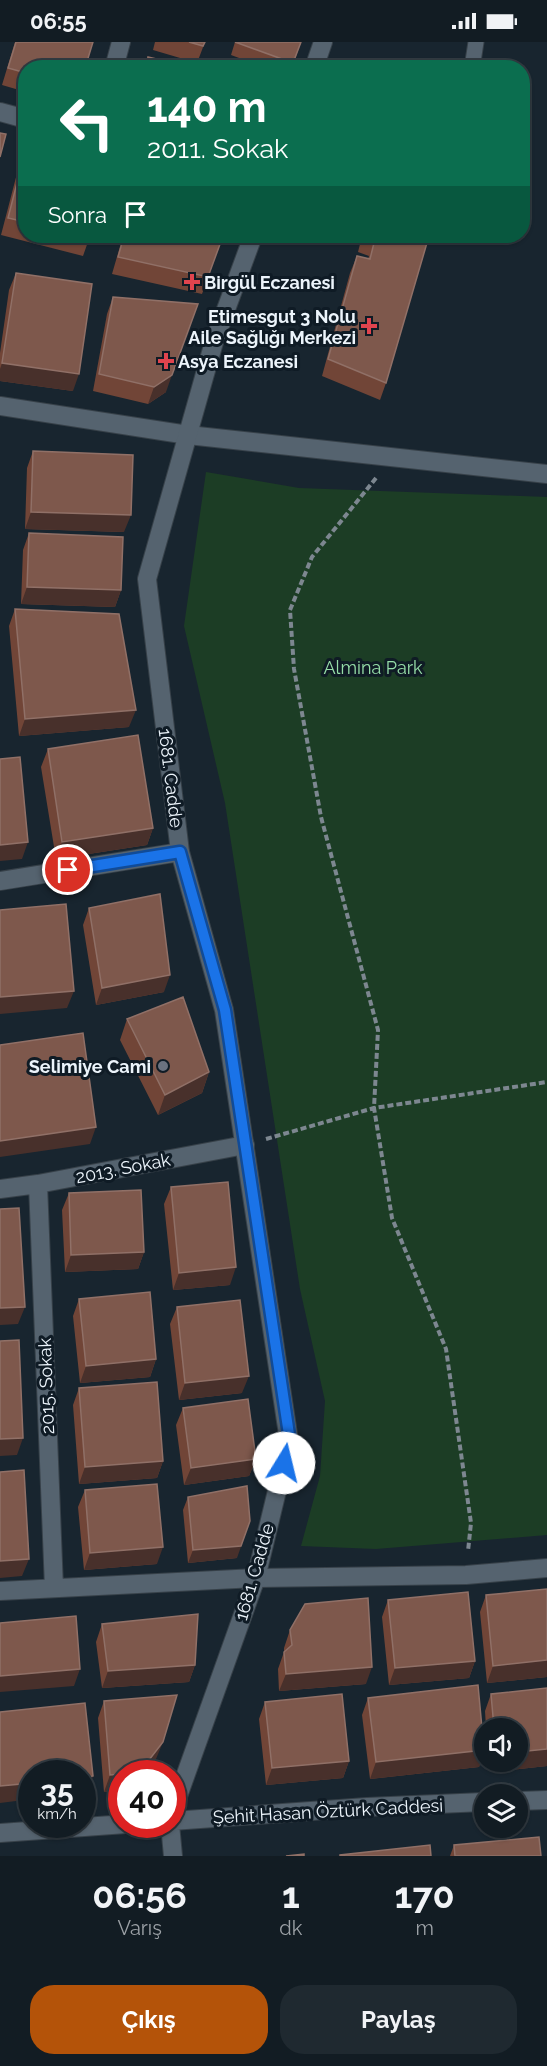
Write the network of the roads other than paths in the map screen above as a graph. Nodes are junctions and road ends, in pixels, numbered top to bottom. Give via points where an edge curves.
1 (121, 42) edge
2 (323, 42) edge
3 (476, 42) edge
4 (116, 60) edge
5 (317, 60) edge
6 (473, 60) edge
7 (0, 112) edge
8 (18, 117) edge
9 (250, 243) edge
10 (0, 406) edge
11 (188, 435) junction
12 (547, 474) edge
13 (180, 852) junction
14 (0, 881) edge
15 (245, 1145) junction
16 (38, 1184) junction
17 (0, 1189) edge
18 (547, 1568) edge
19 (256, 1578) junction
20 (54, 1588) junction
21 (0, 1591) edge
22 (186, 1774) edge
23 (547, 1800) edge
24 (528, 1801) edge
25 (474, 1802) edge
26 (186, 1821) edge
27 (108, 1825) edge
28 (0, 1833) edge
29 (172, 1838) edge
30 (173, 1856) edge

1 - 4 street
2 - 5 street
3 - 6 lane
7 - 8 street
9 - 11 street, 1681. Cadde via 214,342
10 - 11 street
11 - 12 street
11 - 13 street, 1681. Cadde via 147,579
13 - 14 street
13 - 15 street, 1681. Cadde via 225,1010
15 - 16 street, 2013. Sokak
15 - 19 street, 1681. Cadde via 290,1441
16 - 17 street, 2013. Sokak
16 - 20 street, 2015. Sokak
18 - 19 street via 466,1575
19 - 20 street
19 - 22 street, 1681. Cadde
20 - 21 street
23 - 24 street
25 - 26 street, Şehit Hasan Öztürk Caddesi
27 - 28 street
29 - 30 street

